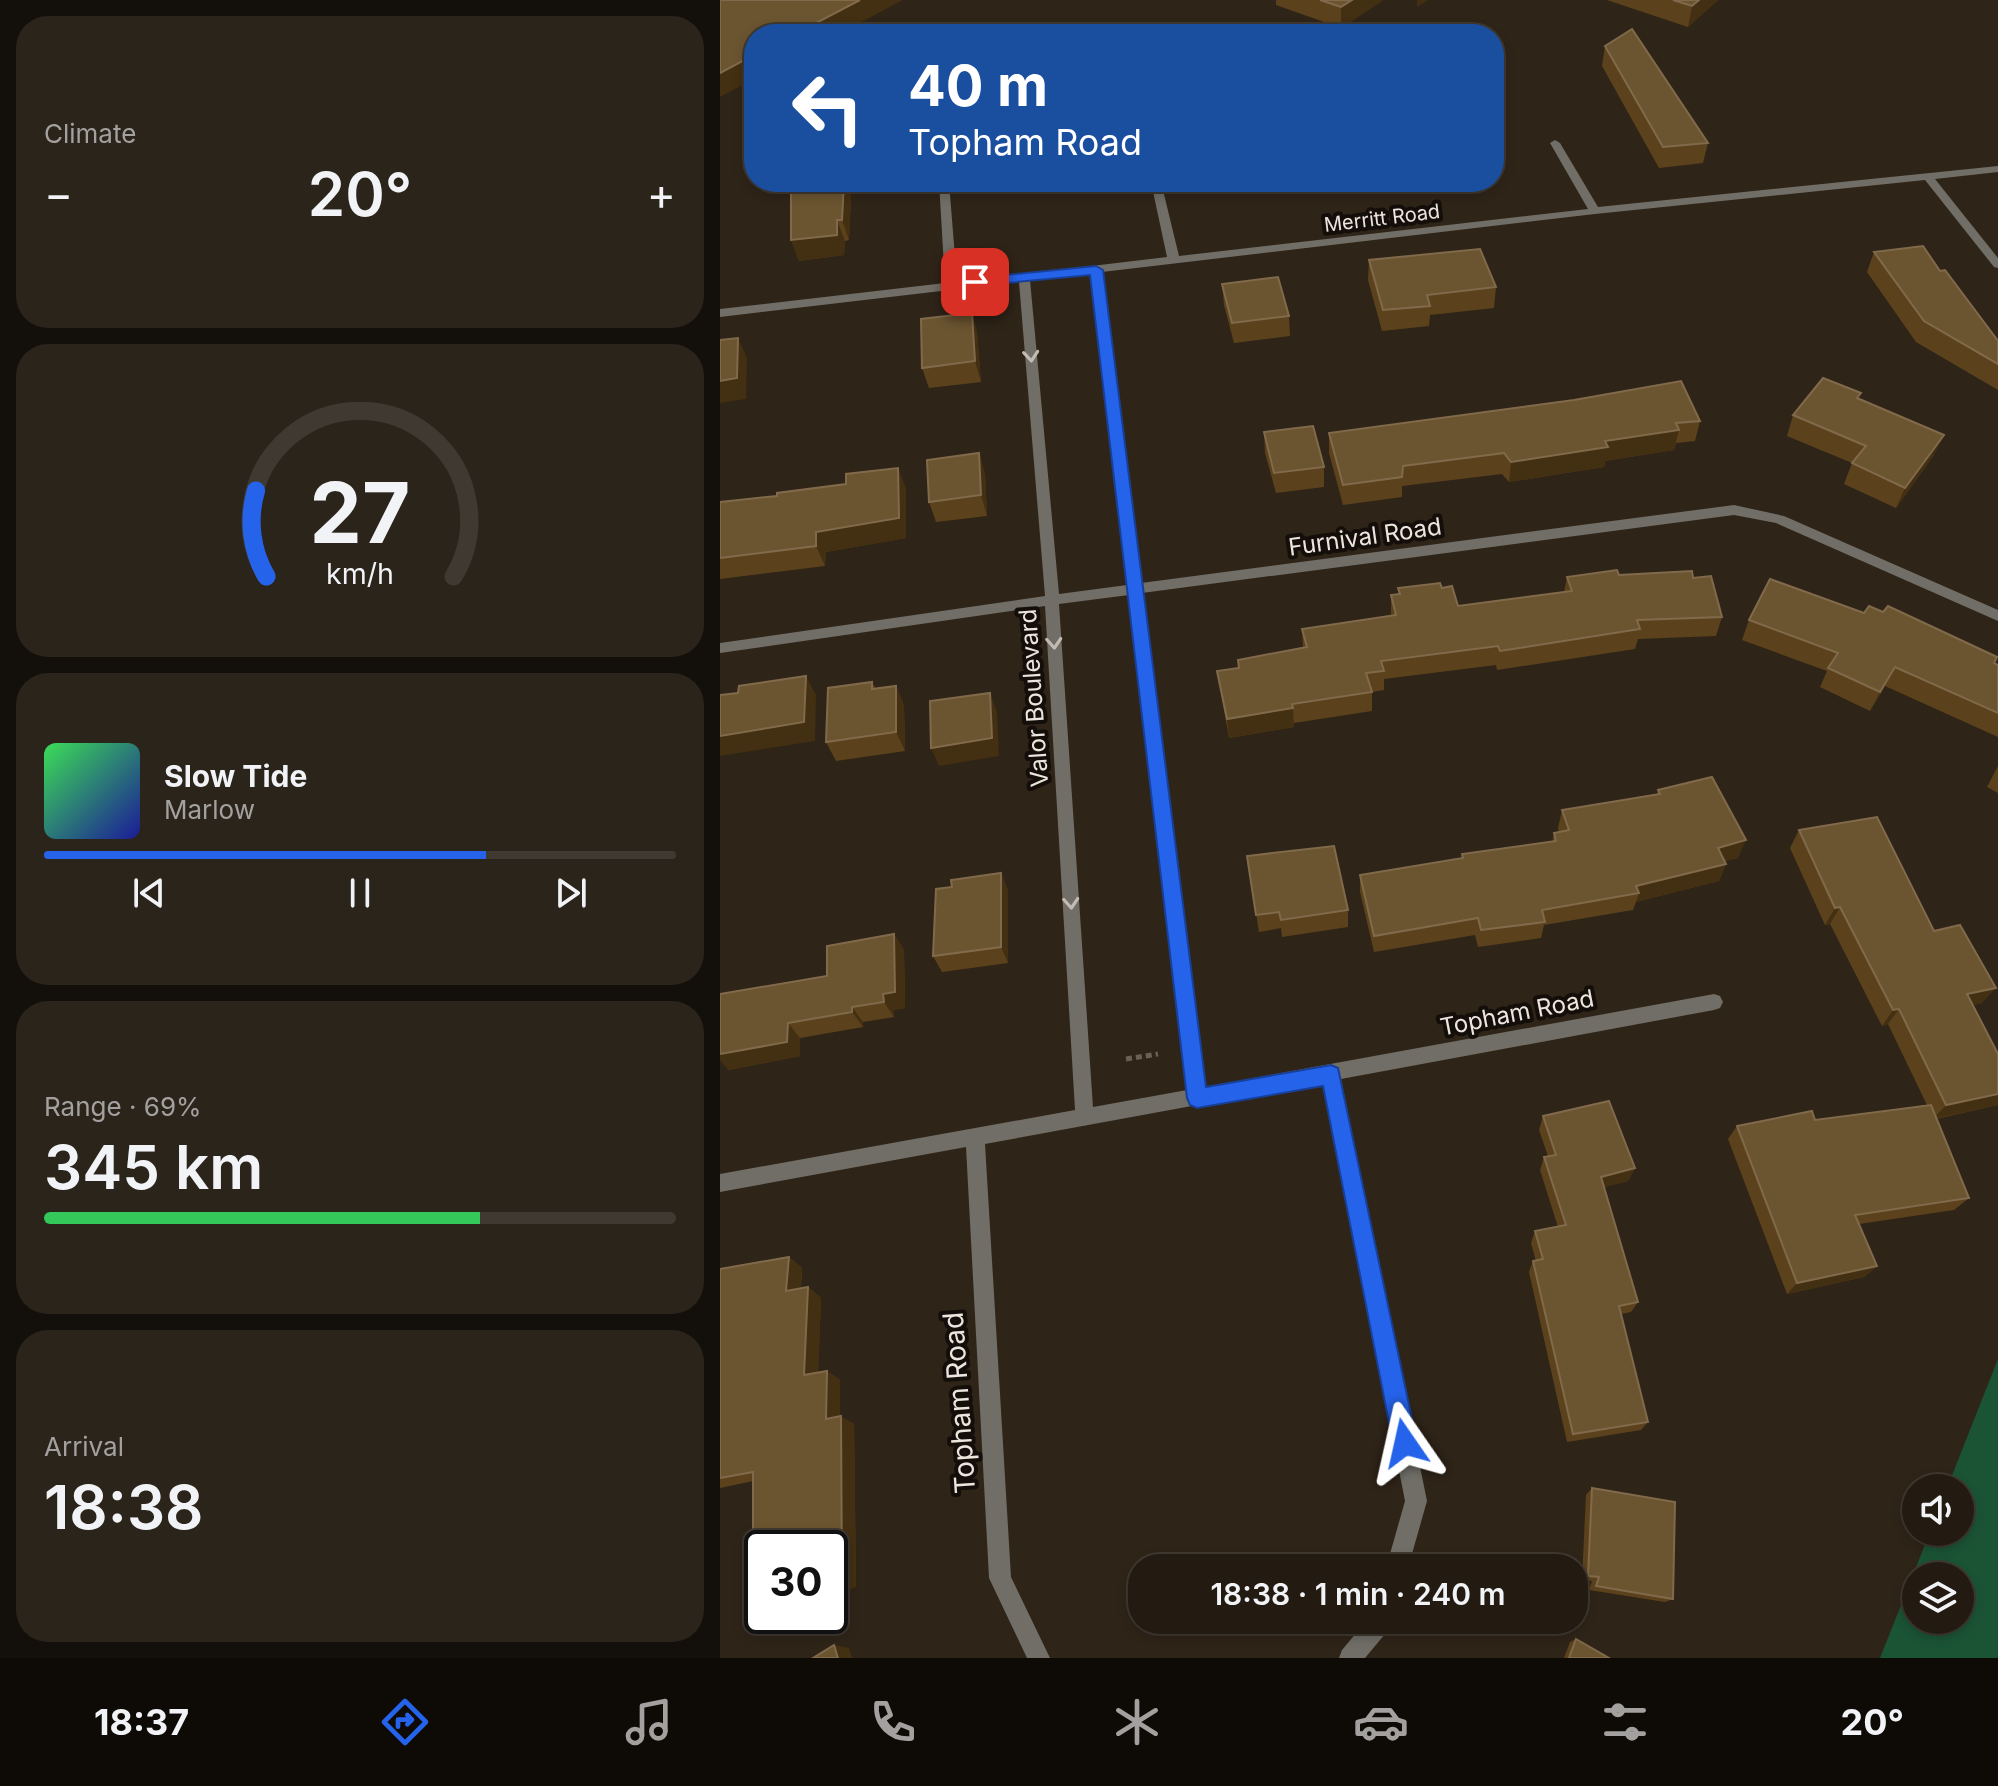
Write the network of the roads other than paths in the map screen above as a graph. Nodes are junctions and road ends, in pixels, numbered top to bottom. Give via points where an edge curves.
1 (1555, 143) dead end
2 (1998, 169) edge
3 (1928, 177) junction
4 (945, 192) edge
5 (1158, 192) edge
6 (1595, 211) junction
7 (1174, 261) junction
8 (1998, 265) edge
9 (1096, 270) junction
10 (1024, 278) junction
11 (951, 284) junction
12 (720, 313) edge
13 (1136, 590) junction
14 (1052, 600) junction
15 (1998, 616) edge
16 (720, 648) edge
17 (1714, 1002) dead end
18 (1331, 1075) junction
19 (1197, 1098) junction
20 (1084, 1115) junction
21 (975, 1136) junction
22 (720, 1183) edge
23 (1401, 1554) edge
24 (1370, 1634) edge
25 (1039, 1658) edge
26 (1350, 1658) edge

1 - 6 street
2 - 3 street, Merritt Road
3 - 6 street, Merritt Road
3 - 8 street
4 - 11 street
5 - 7 street
6 - 7 street, Merritt Road
7 - 9 street, Merritt Road
9 - 10 street, Merritt Road
9 - 13 street
10 - 11 street, Merritt Road
10 -> 14 street, Valor Boulevard
11 - 12 street, Merritt Road
13 - 14 street, Furnival Road
13 - 15 street, Furnival Road via 1734,510 1779,519
13 - 19 street
14 - 16 street, Furnival Road
14 -> 20 street, Valor Boulevard
17 - 18 street, Topham Road
18 - 19 street, Topham Road
18 - 23 street via 1416,1501
19 - 20 street, Topham Road
20 - 21 street, Topham Road
21 - 22 street, Topham Road
21 - 25 street, Topham Road via 1000,1578
24 - 26 street

